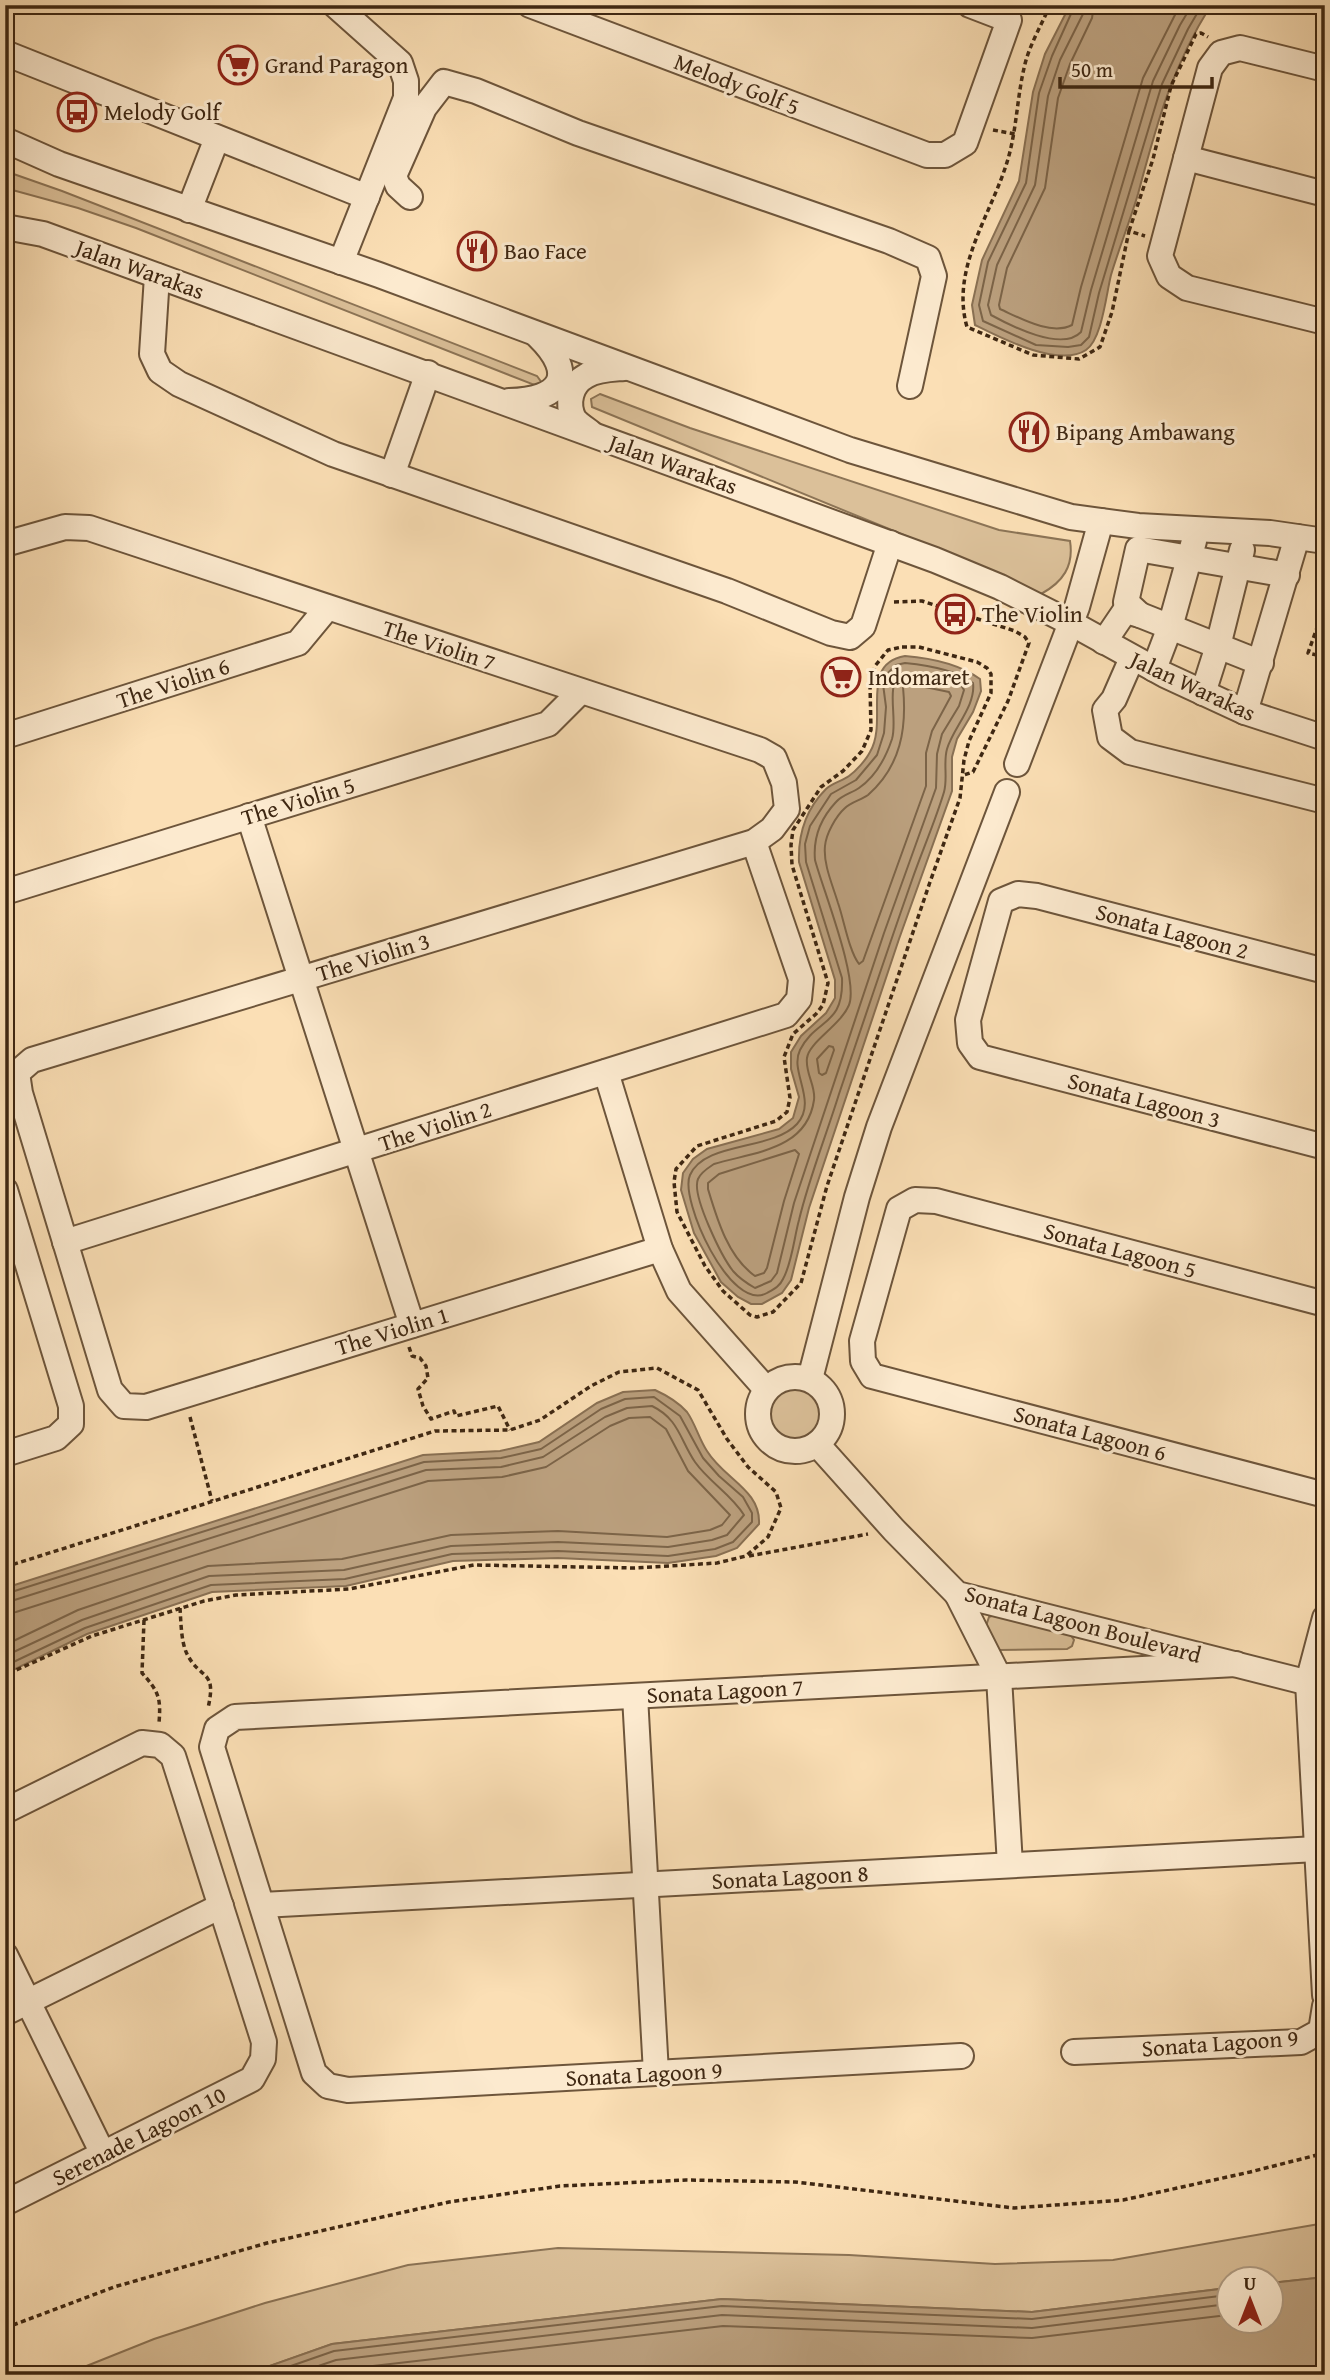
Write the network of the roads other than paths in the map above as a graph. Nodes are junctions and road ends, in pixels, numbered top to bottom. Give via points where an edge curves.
1 (335, 5) edge
2 (530, 5) edge
3 (970, 5) edge
4 (1011, 12) edge
5 (5, 53) edge
6 (1325, 69) edge
7 (218, 138) junction
8 (5, 140) edge
9 (1186, 158) junction
10 (1325, 194) edge
11 (367, 197) junction
12 (410, 197) dead end
13 (189, 210) junction
14 (5, 227) edge
15 (341, 262) junction
16 (157, 276) junction
17 (1325, 322) edge
18 (535, 333) junction
19 (627, 368) junction
20 (428, 373) junction
21 (910, 386) dead end
22 (503, 401) junction
23 (594, 435) junction
24 (392, 475) junction
25 (1101, 521) junction
26 (1195, 530) junction
27 (1247, 532) junction
28 (1297, 537) junction
29 (1141, 538) junction
30 (1325, 541) edge
31 (890, 543) junction
32 (5, 544) edge
33 (1191, 558) junction
34 (1238, 566) junction
35 (1287, 575) junction
36 (327, 608) junction
37 (1140, 615) junction
38 (1071, 623) junction
39 (1170, 627) junction
40 (1104, 642) junction
41 (1218, 646) junction
42 (1143, 663) junction
43 (1261, 663) junction
44 (580, 692) junction
45 (1203, 693) junction
46 (1245, 712) junction
47 (5, 736) edge
48 (1325, 738) edge
49 (1017, 764) dead end
50 (1007, 792) dead end
51 (1325, 801) edge
52 (249, 816) junction
53 (754, 842) junction
54 (5, 892) edge
55 (1325, 971) edge
56 (301, 979) junction
57 (970, 1043) joint
58 (606, 1072) junction
59 (1325, 1147) edge
60 (356, 1150) junction
61 (5, 1190) edge
62 (65, 1242) junction
63 (660, 1249) junction
64 (15, 1256) edge
65 (1325, 1304) edge
66 (407, 1327) junction
67 (863, 1362) joint
68 (810, 1379) junction
69 (766, 1389) junction
70 (817, 1444) junction
71 (5, 1454) edge
72 (1325, 1495) edge
73 (957, 1594) junction
74 (1325, 1618) edge
75 (1236, 1664) junction
76 (999, 1677) junction
77 (1316, 1685) edge
78 (635, 1696) junction
79 (5, 1811) edge
80 (1320, 1860) edge
81 (1010, 1865) junction
82 (645, 1885) junction
83 (262, 1905) junction
84 (220, 1906) junction
85 (5, 1955) edge
86 (1325, 1995) edge
87 (28, 2002) junction
88 (1325, 2006) edge
89 (5, 2013) edge
90 (1074, 2052) dead end
91 (961, 2056) dead end
92 (656, 2073) junction
93 (103, 2154) junction
94 (5, 2203) edge

1 - 11 street via 400,63 406,81 406,98
2 - 4 street, Melody Golf 5 via 927,155 946,155 965,143
3 - 4 street
5 - 7 street
6 - 9 street via 1240,48 1223,52 1210,68
7 - 11 street
7 - 13 street
8 - 13 street
9 - 10 street
9 - 17 street via 1160,256 1169,276 1187,288
11 - 15 street
12 - 21 street via 394,176 424,108 444,82 889,241 928,258 934,276
13 - 15 street
14 - 16 street, Jalan Warakas via 44,234
15 - 18 street
16 - 20 street, Jalan Warakas
16 - 24 street via 152,354 160,371 179,384 333,454
18 - 19 street
18 - 22 street via 559,361 556,385 549,394 534,399
19 - 23 street via 588,374 576,383 571,409 575,421
19 - 25 street via 850,450 1072,517
20 - 22 street, Jalan Warakas
20 - 24 street
22 - 23 street, Jalan Warakas
23 - 31 street, Jalan Warakas
24 - 31 street via 850,636 863,626
25 - 29 street
25 - 38 street
26 - 27 street
26 - 29 street
26 - 33 street
27 - 28 street
27 - 34 street
28 - 30 street
28 - 35 street
29 - 33 street
29 - 37 street via 1126,602
31 - 38 street, Jalan Warakas via 1000,587
32 - 36 street, The Violin 7 via 65,527 89,528
33 - 34 street
33 - 39 street
34 - 35 street
34 - 41 street
35 - 43 street
36 - 44 street, The Violin 7
36 - 47 street, The Violin 6 via 298,643
37 - 39 street
37 - 40 street via 1125,611
38 - 40 street, Jalan Warakas
38 - 49 street
39 - 41 street
39 - 42 street
40 - 42 street, Jalan Warakas
41 - 43 street
41 - 45 street
42 - 45 street, Jalan Warakas
42 - 51 street via 1105,710 1110,737 1130,752
43 - 46 street
44 - 52 street, The Violin 5 via 548,724
44 - 53 street, The Violin 7 via 774,758 784,783 787,809 772,829
45 - 46 street, Jalan Warakas
46 - 48 street, Jalan Warakas
50 - 68 street via 879,1126
52 - 54 street, The Violin 5
52 - 56 street
53 - 56 street, The Violin 3
53 - 58 street, The Violin 2 via 801,979 799,999 786,1015
55 - 57 street, Sonata Lagoon 2 via 1018,894 1001,901 968,1020
56 - 60 street
56 - 62 street, The Violin 3 via 32,1060 17,1073
57 - 59 street, Sonata Lagoon 3 via 980,1057
58 - 60 street, The Violin 2
58 - 63 street
60 - 62 street, The Violin 2
60 - 66 street
61 - 64 street
62 - 66 street, The Violin 1 via 110,1390 124,1406 146,1407
63 - 66 street, The Violin 1
63 - 69 street via 679,1291
64 - 71 street via 71,1406 71,1423 56,1438
65 - 67 street, Sonata Lagoon 5 via 936,1201 915,1200 899,1209 862,1341
67 - 72 street, Sonata Lagoon 6 via 872,1376
68 - 69 street via 787,1377
68 - 70 street via 823,1388 833,1418 828,1433
69 - 70 street via 758,1405 758,1423 767,1439 782,1449 801,1451
70 - 73 street, Sonata Lagoon Boulevard
73 - 75 street, Sonata Lagoon Boulevard
73 - 76 street
74 - 77 street
75 - 76 street, Sonata Lagoon 7
75 - 77 street, Sonata Lagoon Boulevard
76 - 78 street, Sonata Lagoon 7
76 - 81 street
77 - 80 street
78 - 82 street
78 - 83 street, Sonata Lagoon 7 via 235,1717 217,1729 212,1746
79 - 84 street via 142,1743 160,1745 173,1756
80 - 81 street, Sonata Lagoon 8
80 - 86 street
81 - 82 street, Sonata Lagoon 8
82 - 83 street, Sonata Lagoon 8
82 - 92 street
83 - 92 street, Sonata Lagoon 9 via 314,2073 328,2086 348,2090
84 - 87 street
84 - 93 street, Serenade Lagoon 10 via 264,2042 263,2059 252,2079
85 - 87 street
87 - 89 street
87 - 93 street
88 - 90 street, Sonata Lagoon 9 via 1321,2031 1301,2042
91 - 92 street, Sonata Lagoon 9
93 - 94 street, Serenade Lagoon 10

